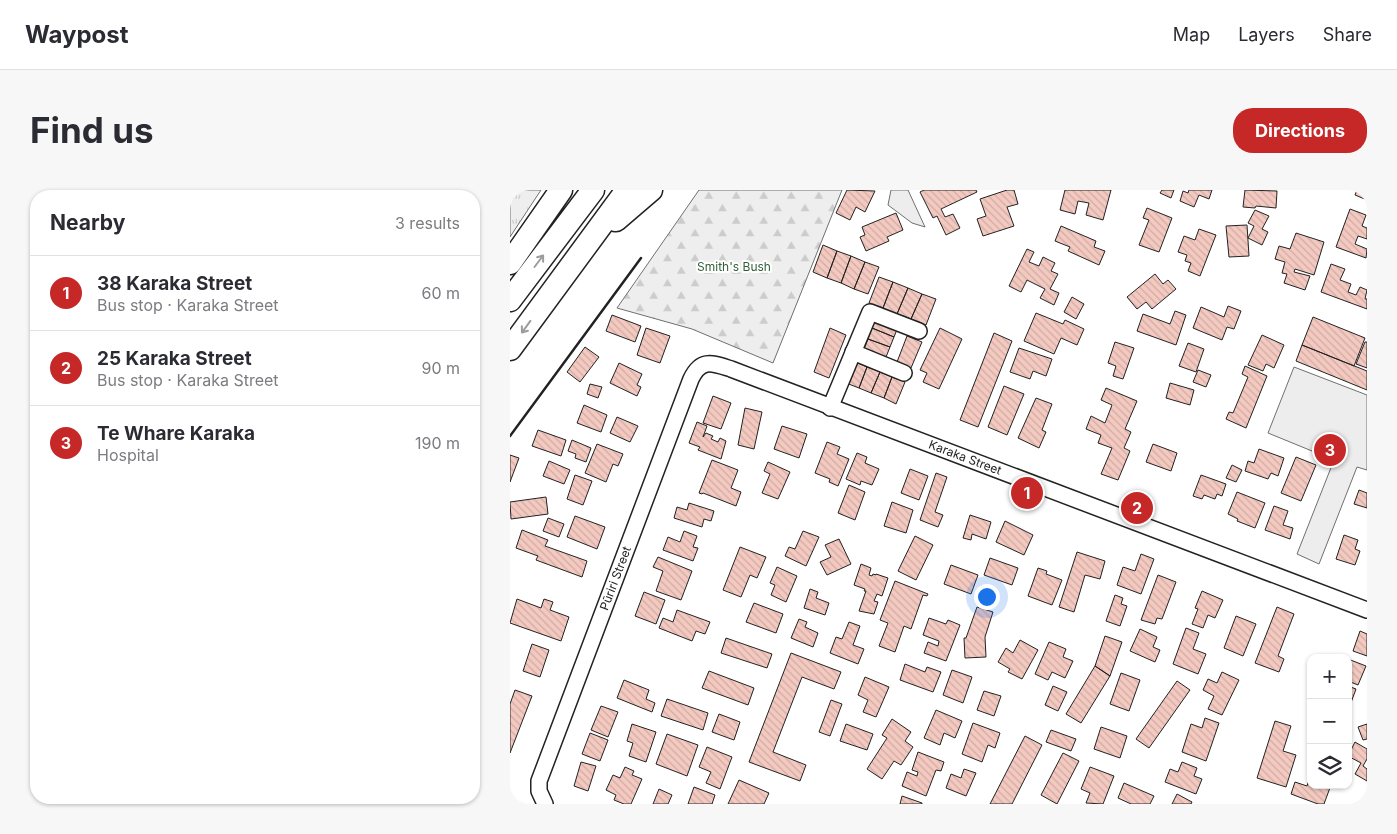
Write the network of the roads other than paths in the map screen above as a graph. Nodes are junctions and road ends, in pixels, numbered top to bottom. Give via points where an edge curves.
1 (561, 190) edge
2 (593, 190) edge
3 (627, 190) edge
4 (651, 190) edge
5 (585, 245) junction
6 (510, 264) edge
7 (510, 300) edge
8 (919, 331) dead end
9 (510, 349) edge
10 (853, 352) junction
11 (704, 364) joint
12 (904, 373) dead end
13 (830, 408) junction
14 (1367, 610) edge
15 (543, 801) edge

1 - 6 highway
7 -> 2 highway
3 - 5 highway
4 - 5 highway
5 -> 9 highway
8 - 10 street via 870,312
10 - 12 street
10 - 13 street
11 - 13 street, Karaka Street via 718,365
11 - 15 street, Pūriri Street via 697,368 691,379 552,745 539,781
13 - 14 street, Karaka Street

